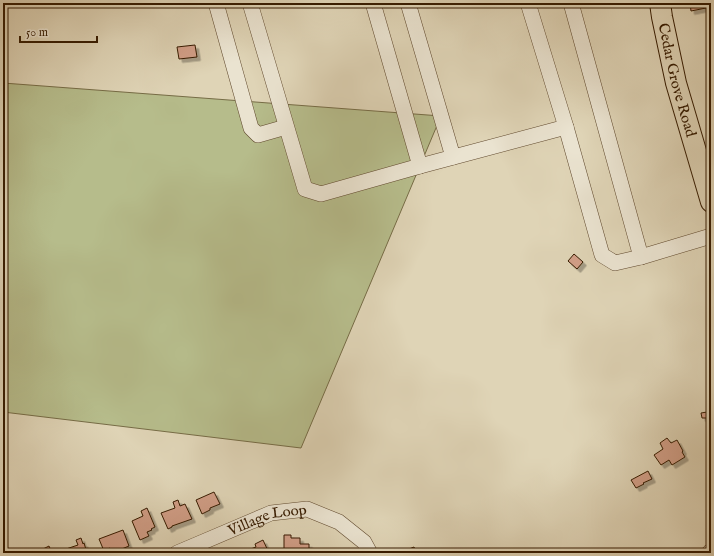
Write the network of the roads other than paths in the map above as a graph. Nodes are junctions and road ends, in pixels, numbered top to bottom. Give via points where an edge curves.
1 (216, 3) edge
2 (250, 3) edge
3 (374, 3) edge
4 (408, 3) edge
5 (528, 3) edge
6 (571, 3) edge
7 (660, 3) edge
8 (286, 127) junction
9 (566, 127) junction
10 (453, 157) junction
11 (420, 166) junction
12 (711, 202) edge
13 (711, 236) edge
14 (641, 257) junction
15 (711, 551) edge
16 (178, 553) edge
17 (370, 553) edge
18 (709, 553) edge

1 - 8 street via 251,128 258,135
2 - 8 street
3 - 11 street
4 - 10 street
5 - 9 street
6 - 14 street
7 - 12 main road, Cedar Grove Road via 676,83
8 - 11 street via 305,190 321,194
9 - 10 street
9 - 14 street via 602,255 615,263
10 - 11 street
13 - 14 street
15 - 18 street
16 - 17 street, Village Loop via 271,513 306,509 339,522 364,542

